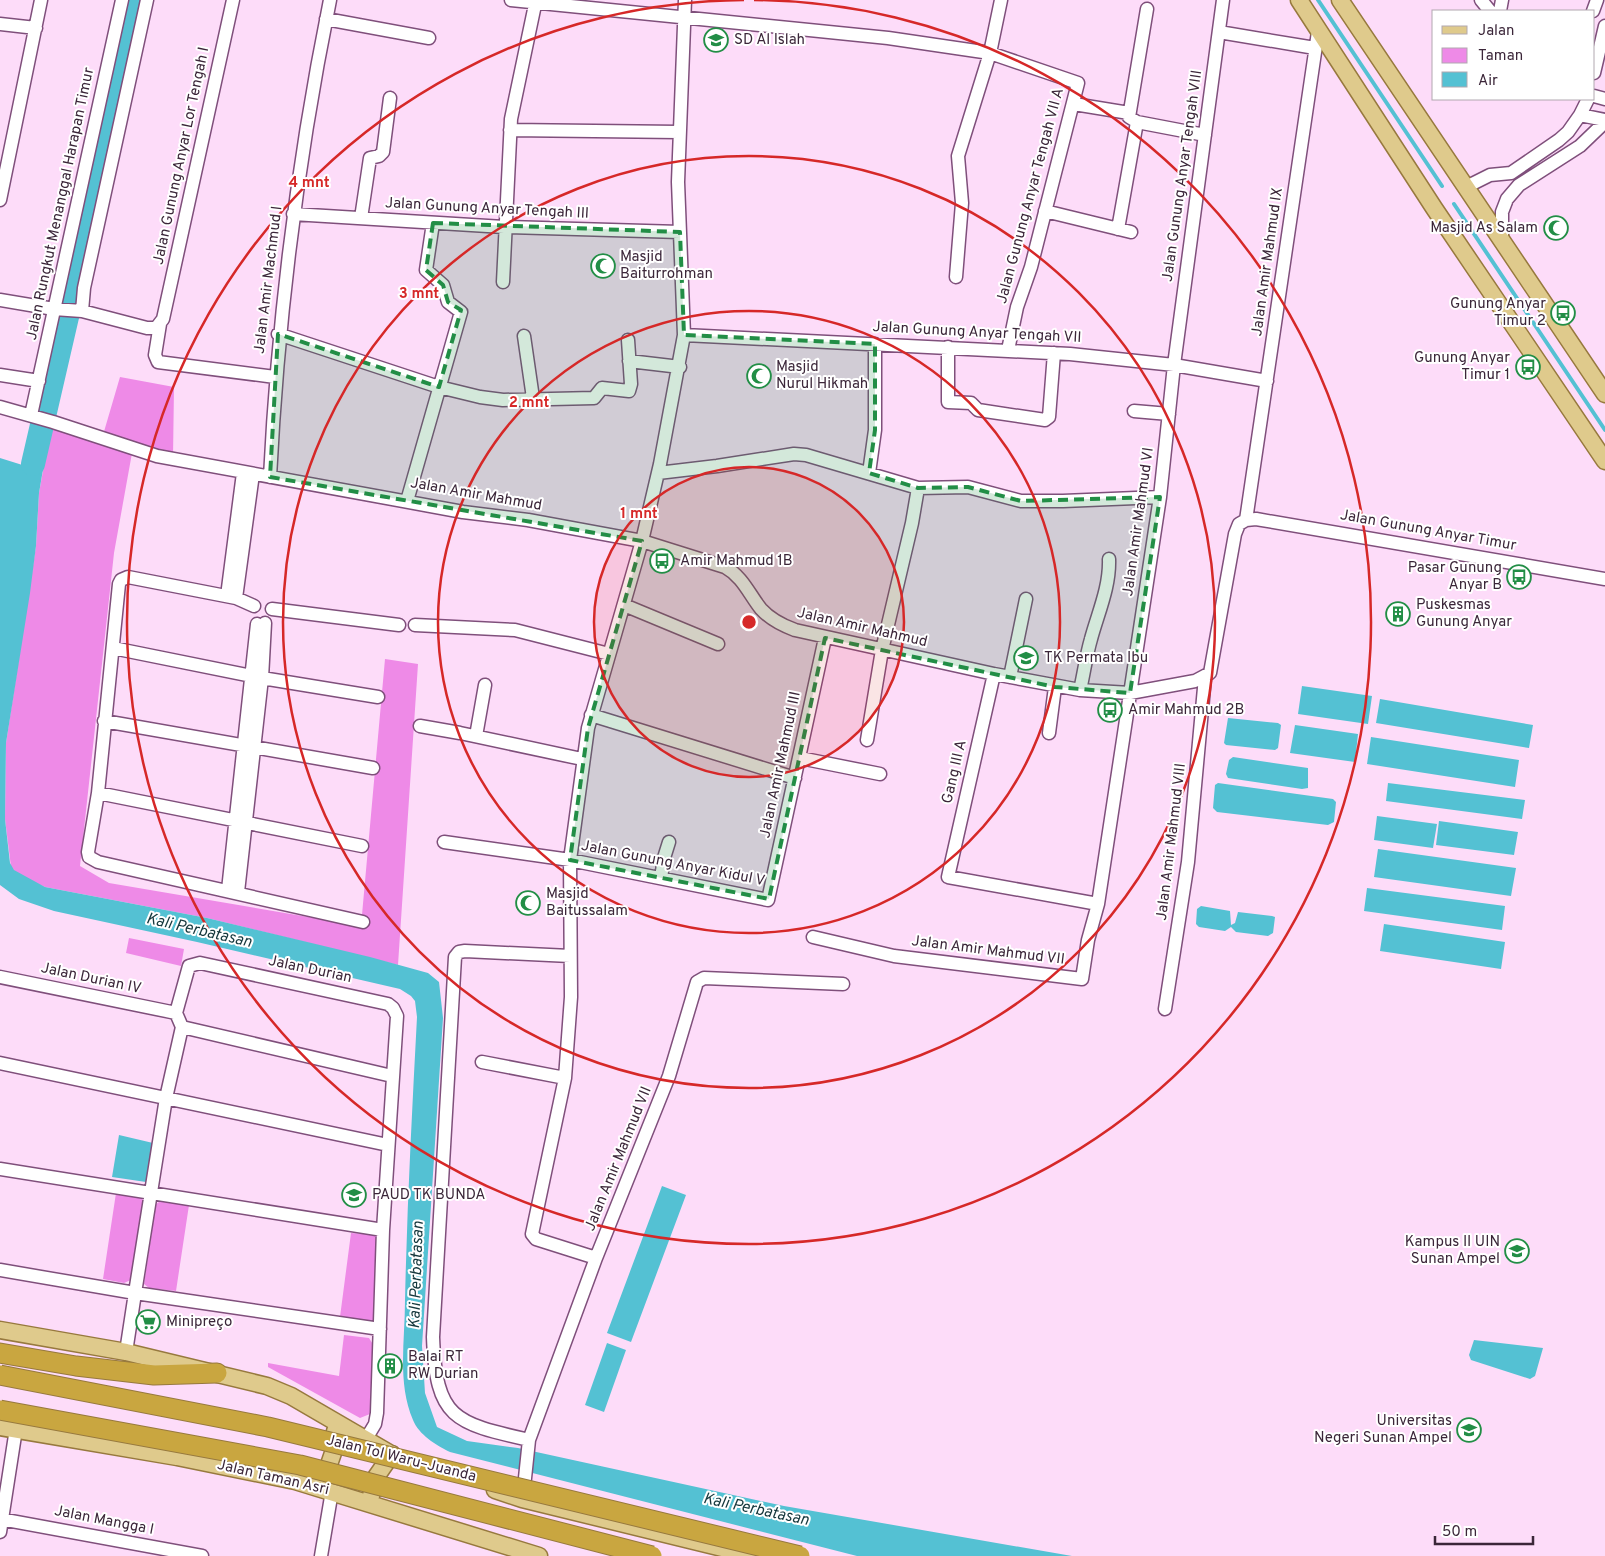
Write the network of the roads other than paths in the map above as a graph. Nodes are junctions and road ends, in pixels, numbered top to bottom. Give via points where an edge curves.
1 (42, 0) edge
2 (122, 0) edge
3 (147, 0) edge
4 (232, 0) edge
5 (329, 0) edge
6 (511, 0) edge
7 (685, 0) edge
8 (1001, 0) edge
9 (1223, 0) edge
10 (1299, 0) edge
11 (1340, 0) edge
12 (1481, 0) edge
13 (536, 1) edge
14 (1147, 9) dead end
15 (1489, 10) edge
16 (684, 16) junction
17 (326, 19) junction
18 (0, 24) edge
19 (1605, 26) edge
20 (36, 28) junction
21 (1219, 32) junction
22 (1318, 32) junction
23 (429, 38) dead end
24 (1315, 48) junction
25 (990, 52) junction
26 (1595, 69) edge
27 (390, 98) dead end
28 (1588, 100) edge
29 (1074, 104) junction
30 (1580, 115) junction
31 (1133, 118) junction
32 (1605, 121) edge
33 (510, 130) junction
34 (679, 132) junction
35 (1205, 136) junction
36 (5, 149) edge
37 (1511, 173) junction
38 (1519, 185) junction
39 (1466, 187) junction
40 (0, 200) edge
41 (1045, 211) junction
42 (293, 214) junction
43 (361, 218) junction
44 (433, 223) junction
45 (504, 227) junction
46 (680, 232) junction
47 (1502, 239) junction
48 (956, 277) dead end
49 (503, 282) dead end
50 (0, 300) edge
51 (59, 310) junction
52 (80, 310) junction
53 (162, 321) junction
54 (278, 334) junction
55 (684, 335) junction
56 (524, 336) dead end
57 (628, 340) dead end
58 (875, 344) junction
59 (948, 347) junction
60 (1008, 350) junction
61 (1054, 352) junction
62 (1174, 360) junction
63 (629, 361) junction
64 (680, 366) junction
65 (0, 375) edge
66 (275, 377) junction
67 (39, 381) junction
68 (1267, 381) junction
69 (439, 387) junction
70 (1605, 394) edge
71 (533, 398) junction
72 (0, 407) edge
73 (1134, 411) dead end
74 (1170, 414) junction
75 (42, 418) junction
76 (1605, 461) edge
77 (659, 469) junction
78 (869, 473) junction
79 (248, 474) junction
80 (270, 477) junction
81 (918, 488) junction
82 (1160, 497) junction
83 (407, 501) junction
84 (1248, 509) junction
85 (642, 542) junction
86 (1109, 559) dead end
87 (1605, 578) edge
88 (231, 597) junction
89 (1026, 599) dead end
90 (624, 605) junction
91 (254, 606) junction
92 (272, 609) junction
93 (261, 622) junction
94 (399, 625) dead end
95 (415, 625) dead end
96 (826, 638) junction
97 (718, 644) dead end
98 (113, 648) junction
99 (882, 650) junction
100 (609, 654) junction
101 (994, 674) junction
102 (257, 677) junction
103 (1010, 677) junction
104 (1206, 677) junction
105 (485, 685) dead end
106 (1055, 686) junction
107 (1080, 690) junction
108 (1130, 693) junction
109 (378, 697) dead end
110 (590, 715) junction
111 (104, 721) junction
112 (420, 726) dead end
113 (1049, 733) dead end
114 (476, 736) junction
115 (867, 740) dead end
116 (249, 747) junction
117 (800, 758) junction
118 (582, 759) junction
119 (373, 768) dead end
120 (880, 774) dead end
121 (795, 778) junction
122 (98, 793) junction
123 (242, 821) junction
124 (444, 842) dead end
125 (670, 842) dead end
126 (362, 846) dead end
127 (570, 860) junction
128 (661, 878) junction
129 (233, 891) junction
130 (769, 899) joint
131 (1098, 904) junction
132 (363, 922) dead end
133 (813, 937) dead end
134 (570, 956) junction
135 (0, 977) edge
136 (843, 984) dead end
137 (1165, 1009) dead end
138 (176, 1013) junction
139 (182, 1027) junction
140 (482, 1062) dead end
141 (0, 1063) edge
142 (392, 1076) junction
143 (565, 1078) junction
144 (166, 1098) junction
145 (388, 1145) junction
146 (0, 1169) edge
147 (152, 1194) junction
148 (383, 1230) junction
149 (596, 1258) junction
150 (0, 1270) edge
151 (135, 1293) junction
152 (380, 1329) junction
153 (0, 1330) edge
154 (126, 1352) junction
155 (0, 1353) edge
156 (217, 1373) junction
157 (0, 1375) edge
158 (0, 1410) edge
159 (335, 1421) junction
160 (8, 1428) edge
161 (366, 1439) junction
162 (529, 1443) junction
163 (392, 1454) junction
164 (326, 1490) junction
165 (522, 1499) junction
166 (371, 1504) junction
167 (1, 1524) edge
168 (202, 1556) edge
169 (321, 1556) edge
170 (539, 1556) edge
171 (652, 1556) edge
172 (755, 1556) edge
173 (800, 1556) edge

1 - 20 street
2 - 51 street, Jalan Rungkut Menanggal Harapan Timur
3 - 52 street
4 - 53 street, Jalan Gunung Anyar Lor Tengah I
5 - 17 street, Jalan Amir Machmud I
6 - 13 street
7 - 16 street
8 - 25 street
9 - 21 street, Jalan Gunung Anyar Tengah VIII
10 - 22 main road
11 - 39 main road
12 - 15 street
13 - 16 street
13 - 33 street
14 - 31 street
16 - 25 street
16 - 34 street
17 - 23 street
17 - 42 street, Jalan Amir Machmud I
18 - 20 street
19 - 26 street
20 - 36 street
21 - 24 street
21 - 35 street, Jalan Gunung Anyar Tengah VIII
22 - 24 street, Jalan Amir Mahmud IX
22 - 76 main road
24 - 68 street, Jalan Amir Mahmud IX
25 - 29 street, Jalan Gunung Anyar Tengah VII A via 1078,83
25 - 48 street via 958,156 962,202
27 - 43 street via 383,152 370,158
28 - 30 street
29 - 31 street
29 - 41 street, Jalan Gunung Anyar Tengah VII A
30 - 32 street
30 - 37 street via 1559,140
31 - 35 street
31 - 41 street via 1124,230
32 - 38 street via 1580,146
33 - 34 street
33 - 45 street
34 - 46 street
35 - 62 street, Jalan Gunung Anyar Tengah VIII
36 - 40 street
37 - 38 street via 1510,180
37 - 39 street via 1490,176
38 - 47 street via 1507,199 1502,212
39 - 47 main road
41 - 60 street, Jalan Gunung Anyar Tengah VII A
42 - 43 street, Jalan Gunung Anyar Tengah III
42 - 54 street, Jalan Amir Machmud I
43 - 44 street, Jalan Gunung Anyar Tengah III
44 - 45 street, Jalan Gunung Anyar Tengah III
44 - 69 street via 426,270 443,286 448,302 461,312
45 - 46 street, Jalan Gunung Anyar Tengah III
45 - 49 street
46 - 55 street
47 - 70 main road
50 - 51 street
51 - 52 street
51 - 67 street, Jalan Rungkut Menanggal Harapan Timur
52 - 53 street via 147,328 156,328
53 - 66 street, Jalan Gunung Anyar Lor Tengah I via 155,355 158,362
54 - 66 street, Jalan Amir Machmud I
54 - 69 street
55 - 58 street, Jalan Gunung Anyar Tengah VII
55 - 64 street
56 - 71 street
57 - 63 street
58 - 59 street, Jalan Gunung Anyar Tengah VII
58 - 78 street via 875,430
59 - 60 street, Jalan Gunung Anyar Tengah VII
59 - 61 street via 948,402 971,403 978,410 1045,420 1049,417
60 - 61 street, Jalan Gunung Anyar Tengah VII
61 - 62 street, Jalan Gunung Anyar Tengah VII
62 - 68 street, Jalan Gunung Anyar Tengah VII
62 - 74 street, Jalan Amir Mahmud VI
63 - 64 street
63 - 71 street via 629,391 602,388 594,398
64 - 77 street
65 - 67 street
66 - 80 street, Jalan Amir Machmud I
67 - 75 street, Jalan Rungkut Menanggal Harapan Timur
68 - 84 street, Jalan Amir Mahmud IX
69 - 71 street via 495,399
69 - 83 street
72 - 75 street, Jalan Amir Mahmud
73 - 74 street
74 - 82 street, Jalan Amir Mahmud VI
75 - 79 street, Jalan Amir Mahmud via 157,456
77 - 78 street via 717,466 794,454
77 - 85 street
78 - 81 street
79 - 80 street, Jalan Amir Mahmud
79 - 88 street
80 - 83 street, Jalan Amir Mahmud
81 - 82 street via 968,487 1021,501
81 - 99 street
82 - 108 street, Jalan Amir Mahmud VI
83 - 85 street, Jalan Amir Mahmud
84 - 87 street, Jalan Gunung Anyar Timur via 1256,519
84 - 104 street via 1235,534 1213,665
85 - 90 street
85 - 96 street, Jalan Amir Mahmud via 725,567 740,578 769,616 788,627
86 - 107 street via 1110,570
88 - 91 street
88 - 98 street via 128,577 119,584
89 - 103 street
90 - 97 street
90 - 100 street
91 - 92 street via 264,603
91 - 93 street via 252,612
92 - 93 street via 272,616
92 - 94 street
93 - 102 street
95 - 100 street via 515,630
96 - 99 street, Jalan Amir Mahmud
96 - 117 street, Jalan Amir Mahmud III
98 - 102 street
98 - 111 street
99 - 101 street, Jalan Amir Mahmud
99 - 115 street
100 - 110 street
101 - 103 street, Jalan Amir Mahmud
101 - 131 street, Gang III A via 948,876
102 - 109 street
102 - 116 street
103 - 106 street, Jalan Amir Mahmud
104 - 108 street, Jalan Amir Mahmud
104 - 137 street, Jalan Amir Mahmud VIII via 1188,862
105 - 114 street
106 - 107 street, Jalan Amir Mahmud
106 - 113 street
107 - 108 street, Jalan Amir Mahmud
108 - 131 street, Jalan Amir Mahmud VII
110 - 118 street
110 - 121 street
111 - 116 street
111 - 122 street
112 - 114 street
114 - 118 street
116 - 119 street
116 - 123 street
117 - 120 street
117 - 121 street, Jalan Amir Mahmud III
118 - 127 street
121 - 130 street, Jalan Amir Mahmud III
122 - 123 street
122 - 129 street via 88,852 91,859
123 - 126 street
123 - 129 street
124 - 127 street, Jalan Gunung Anyar Kidul V
125 - 128 street
127 - 128 street, Jalan Gunung Anyar Kidul V
127 - 134 street
128 - 130 street, Jalan Gunung Anyar Kidul V via 764,901
129 - 132 street
131 - 133 street, Jalan Amir Mahmud VII via 1082,979 894,956
134 - 143 street via 571,997
134 - 162 street via 465,951 455,957 433,1337 435,1373 440,1396 457,1417
135 - 138 street, Jalan Durian IV
136 - 149 street, Jalan Amir Mahmud VII via 704,978 698,981 670,1076
138 - 139 street
138 - 142 street, Jalan Durian via 186,969 193,963 388,1004 397,1016
139 - 142 street
139 - 144 street
140 - 143 street
141 - 144 street
142 - 145 street, Jalan Durian
143 - 149 street via 532,1236
144 - 145 street
144 - 147 street
145 - 148 street, Jalan Durian
146 - 147 street
147 - 148 street
147 - 151 street
148 - 152 street, Jalan Durian
149 - 162 street
150 - 151 street
151 - 152 street
151 - 154 street
152 - 161 street, Jalan Durian via 376,1418
153 - 154 main road
154 - 156 main road
155 - 156 highway via 76,1366 168,1375
156 - 159 main road via 283,1393
157 - 173 highway, Jalan Tol Waru–Juanda, bridge via 268,1427
158 - 171 highway, Jalan Tol Waru–Juanda, bridge via 300,1465
159 - 161 main road
159 - 164 main road via 334,1450
160 - 164 main road, Jalan Taman Asri via 177,1457
160 - 167 street
161 - 163 main road
162 - 165 street
163 - 165 main road
163 - 166 main road via 376,1477
164 - 166 main road, Jalan Taman Asri
164 - 169 street
165 - 172 main road
166 - 170 main road, Jalan Taman Asri
167 - 168 street, Jalan Mangga I

